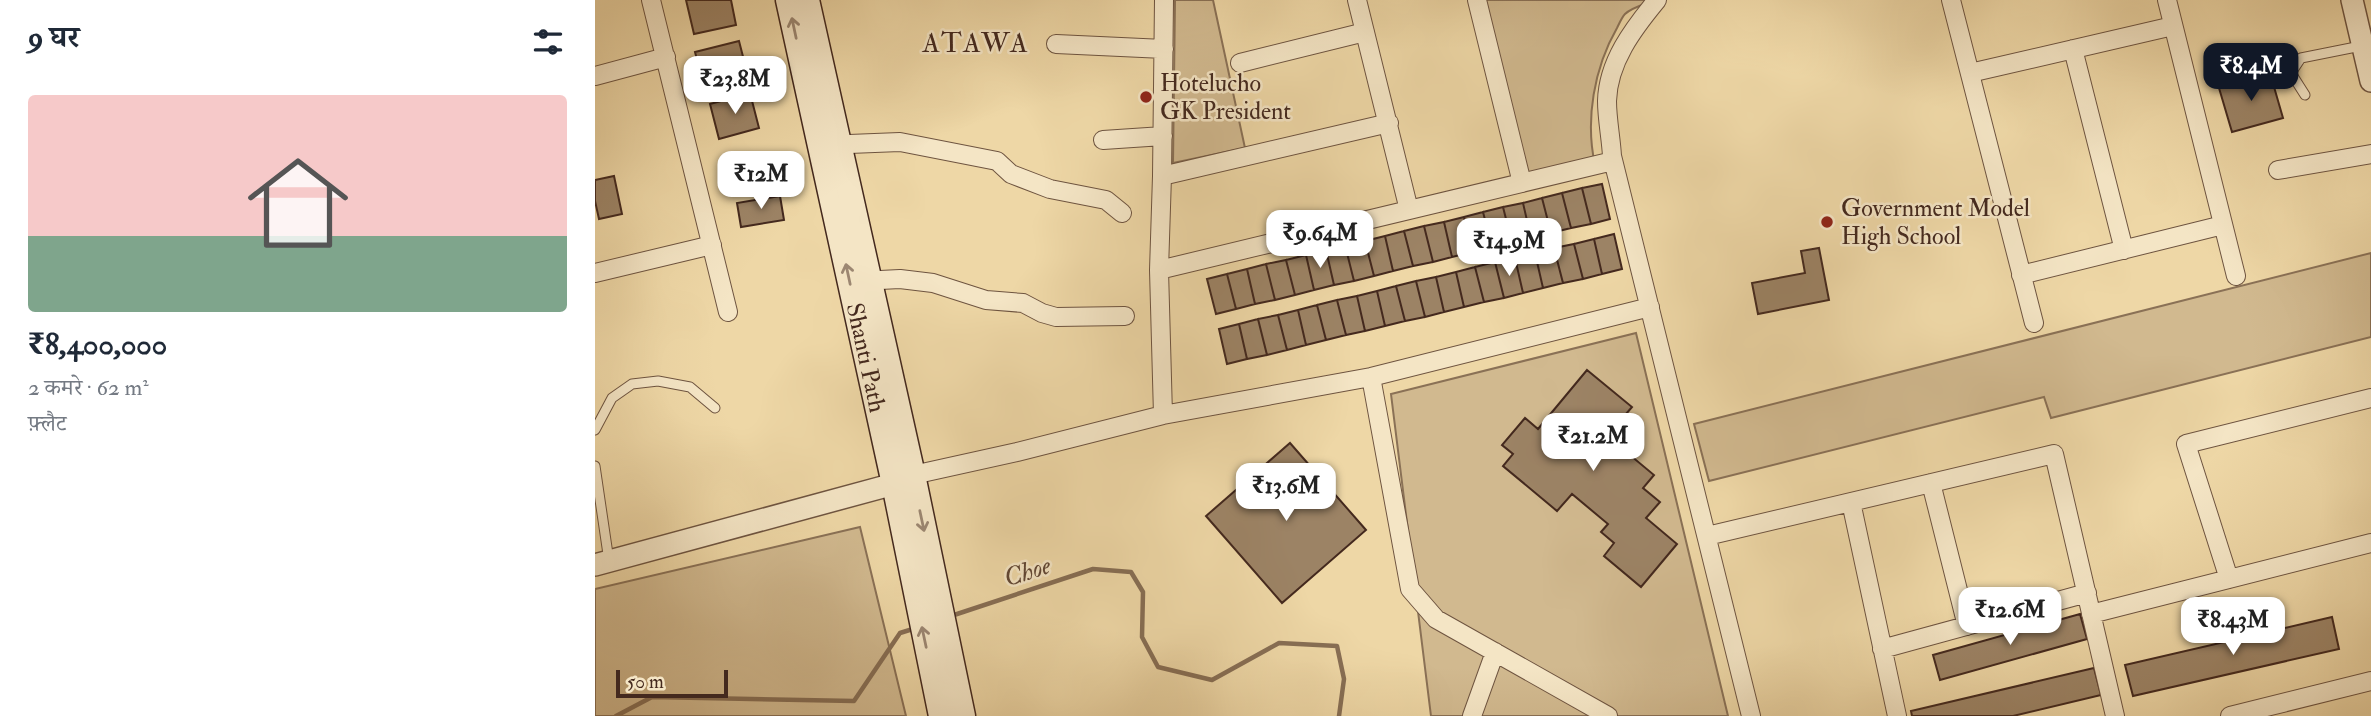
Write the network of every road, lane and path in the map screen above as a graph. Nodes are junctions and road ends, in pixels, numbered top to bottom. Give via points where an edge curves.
1 (651, 0) edge
2 (788, 0) edge
3 (807, 0) edge
4 (1164, 0) edge
5 (1357, 0) edge
6 (1477, 0) edge
7 (1657, 0) edge
8 (1951, 0) edge
9 (2167, 0) edge
10 (2352, 0) edge
11 (2173, 26) junction
12 (1365, 32) junction
13 (1056, 44) dead end
14 (2363, 46) junction
15 (1164, 48) junction
16 (2073, 48) junction
17 (666, 57) junction
18 (1240, 62) dead end
19 (832, 65) dead end
20 (1970, 73) junction
21 (595, 76) edge
22 (2371, 81) edge
23 (2305, 95) dead end
24 (1389, 123) junction
25 (1163, 136) junction
26 (1103, 140) dead end
27 (849, 144) junction
28 (2371, 154) edge
29 (1613, 161) junction
30 (2278, 170) dead end
31 (1163, 176) junction
32 (1522, 183) junction
33 (1409, 210) junction
34 (1122, 213) dead end
35 (2223, 225) junction
36 (712, 245) junction
37 (2124, 250) junction
38 (1159, 270) junction
39 (595, 273) edge
40 (2021, 275) junction
41 (2236, 276) dead end
42 (880, 281) junction
43 (1650, 307) junction
44 (728, 312) dead end
45 (1125, 316) dead end
46 (2034, 323) dead end
47 (888, 363) junction
48 (1371, 377) junction
49 (2371, 398) edge
50 (715, 408) dead end
51 (1163, 415) junction
52 (595, 430) edge
53 (595, 466) edge
54 (903, 480) junction
55 (1931, 483) junction
56 (1851, 502) junction
57 (1706, 536) junction
58 (2371, 543) edge
59 (602, 563) edge
60 (2228, 579) junction
61 (2087, 593) junction
62 (2091, 614) junction
63 (1967, 626) junction
64 (1882, 649) junction
65 (1495, 652) junction
66 (2371, 681) edge
67 (944, 698) edge
68 (963, 716) edge
69 (1472, 716) edge
70 (1608, 716) edge
71 (1751, 716) edge
72 (1897, 716) edge
73 (2115, 716) edge
74 (2229, 716) edge

1 - 17 street
54 -> 2 main road, Shanti Path
3 - 47 main road, Shanti Path
4 - 15 street
5 - 12 street
6 - 32 street
7 - 29 street via 1631,32 1616,62 1607,100
8 - 20 street
9 - 11 street
10 - 14 street
11 - 16 street
11 - 35 street
12 - 18 street
12 - 24 street
13 - 15 street
14 - 22 street
14 - 23 lane via 2301,58 2291,72
15 - 25 street
16 - 20 street
16 - 37 street
17 - 21 street
17 - 36 street
19 - 27 lane
20 - 40 street
24 - 31 street
24 - 33 street
25 - 26 street
25 - 31 street
27 - 34 street via 900,142 997,161 1011,174 1050,189 1106,200
27 - 42 lane
28 - 30 street
29 - 32 street
29 - 43 street
31 - 38 street
32 - 33 street
33 - 38 street
35 - 37 street
35 - 41 street
36 - 39 street
36 - 44 street
37 - 40 street
38 - 51 street
40 - 46 street
42 - 45 street via 933,283 986,300 1023,303 1056,317
42 - 47 lane via 892,341
43 - 48 street
43 - 57 street
47 - 54 main road, Shanti Path
48 - 51 street
48 - 65 street via 1409,589 1436,618
49 - 60 street via 2186,444
50 - 52 lane via 690,387 658,381 632,384 612,398
51 - 54 street
53 - 59 lane
54 - 59 street
54 - 67 main road, Shanti Path
55 - 56 street
55 - 61 street via 2054,454
55 - 63 street
56 - 57 street
56 - 64 street
57 - 71 street
58 - 60 street
60 - 62 street
61 - 62 street
61 - 63 street
62 - 73 street
63 - 64 street
64 - 72 street
65 - 69 street
65 - 70 street
66 - 74 street
67 - 68 main road, Shanti Path

